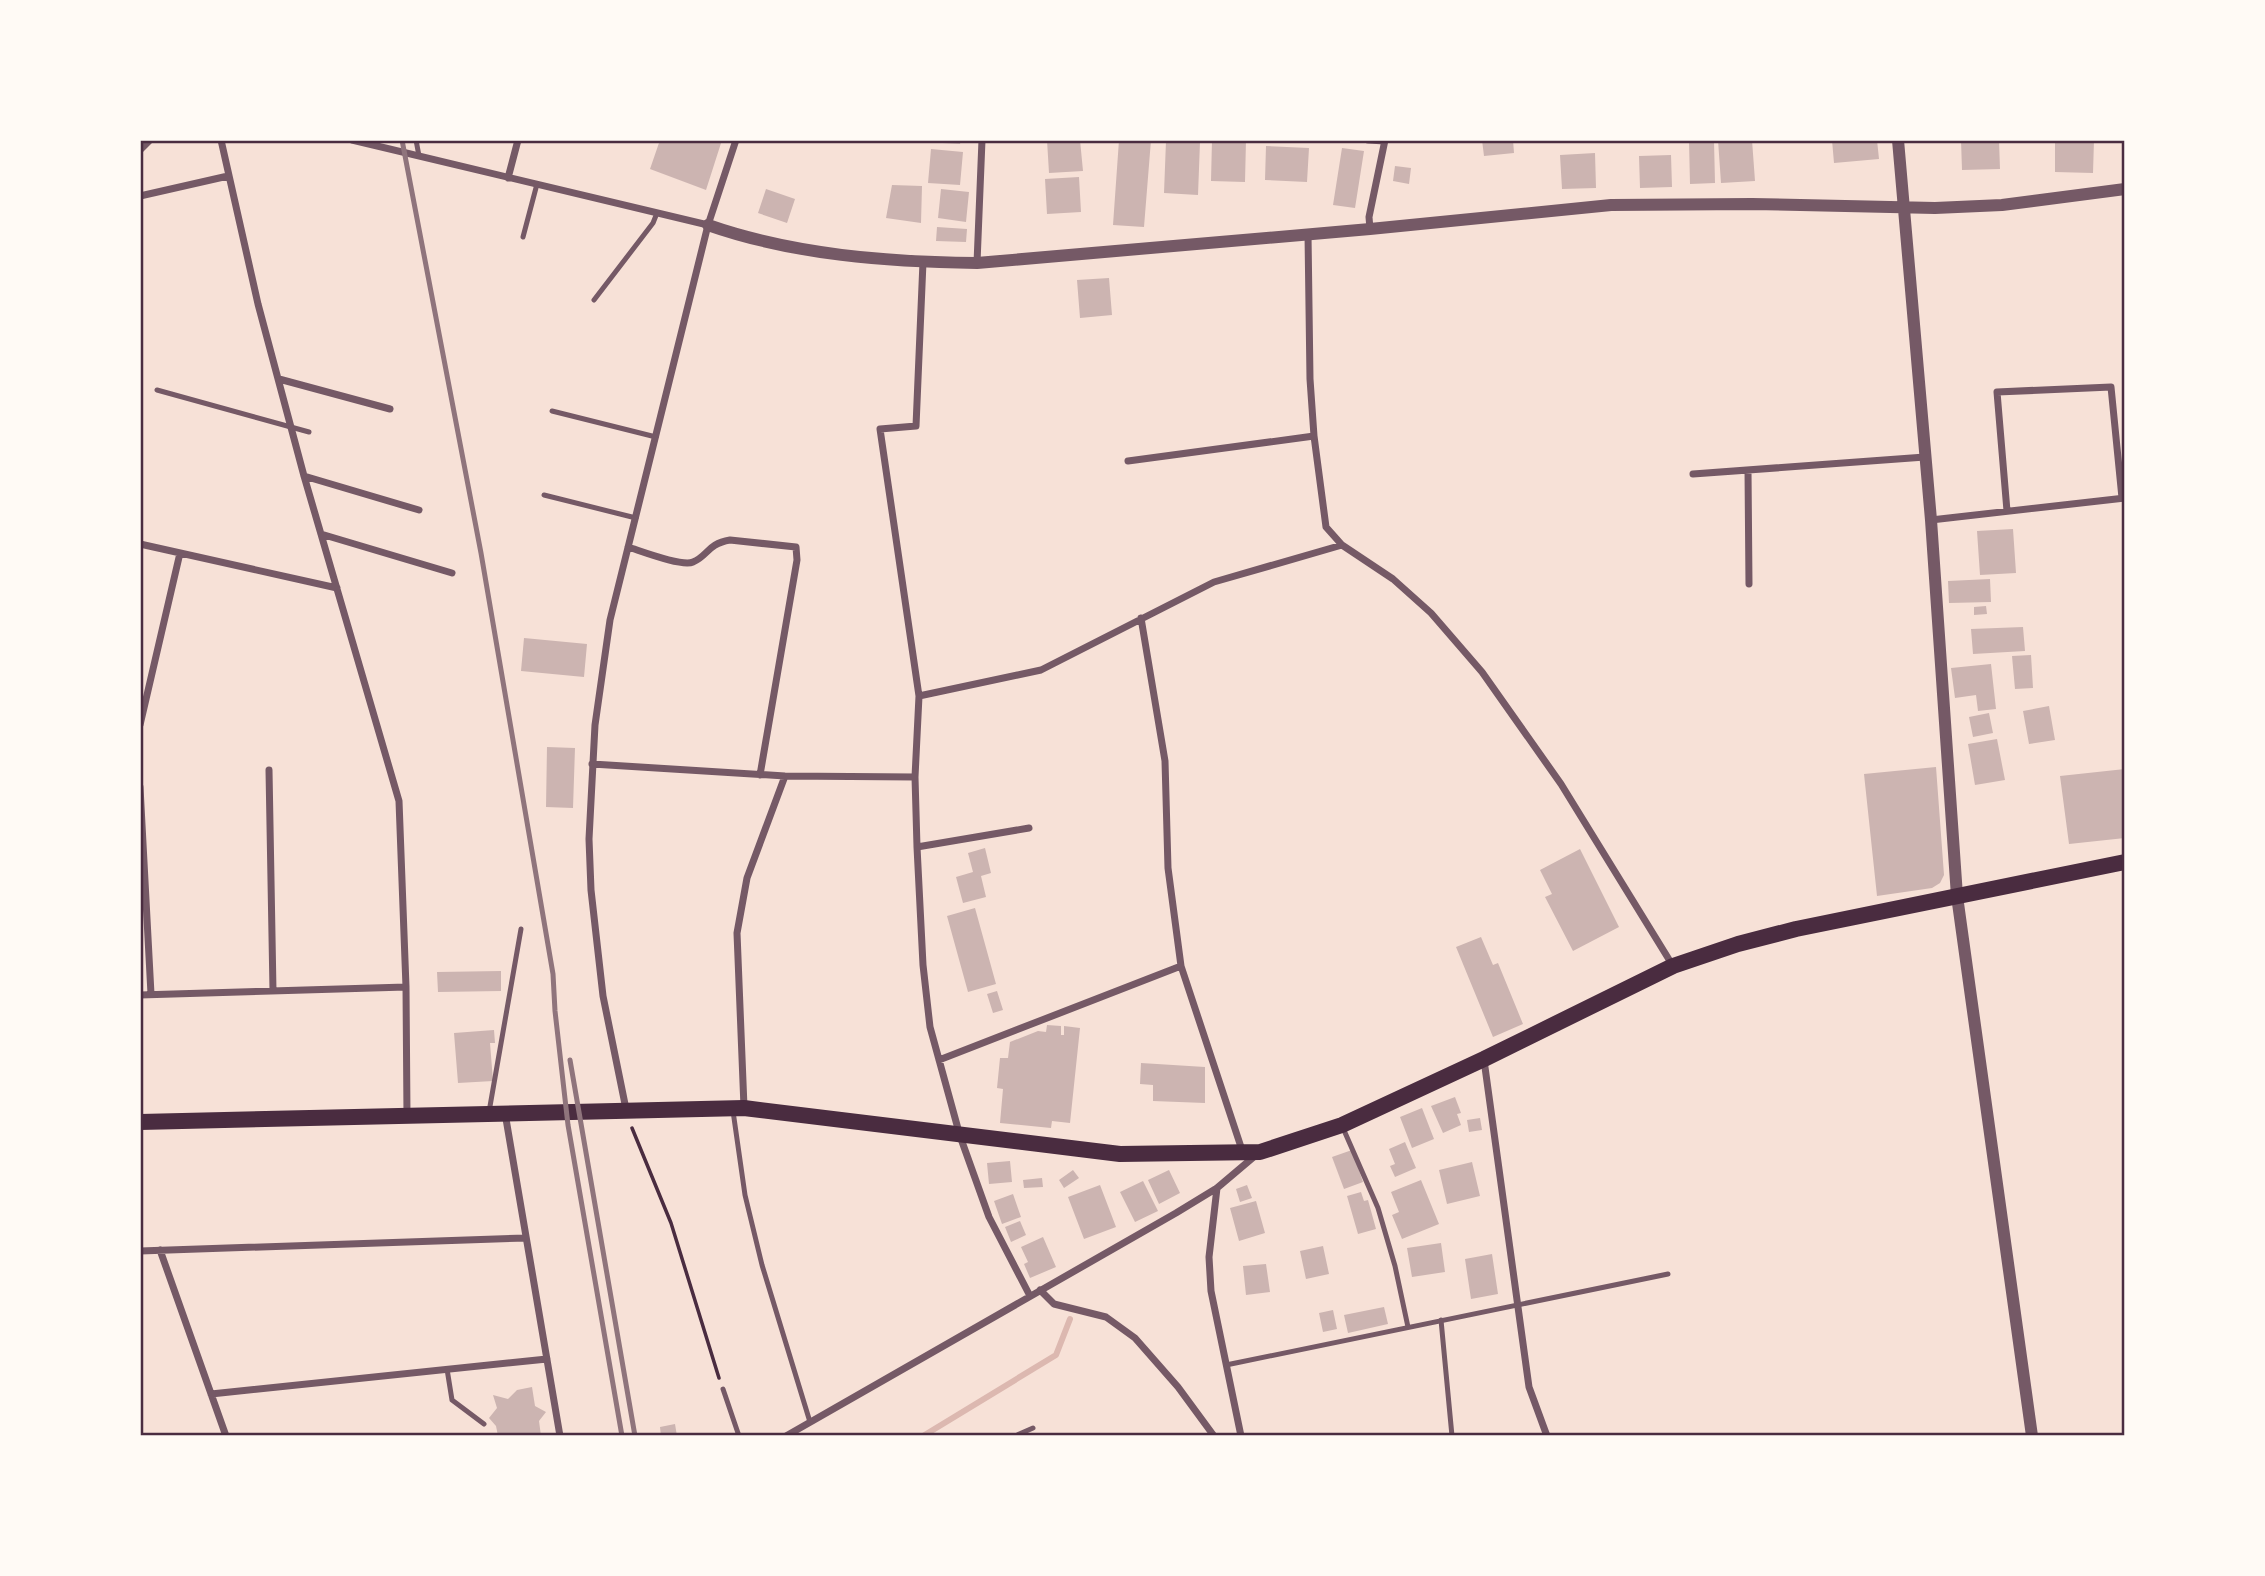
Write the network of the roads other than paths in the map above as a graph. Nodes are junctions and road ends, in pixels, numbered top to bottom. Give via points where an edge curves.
1 (150, 140) edge
2 (221, 140) edge
3 (352, 140) edge
4 (416, 140) edge
5 (518, 140) edge
6 (736, 140) edge
7 (982, 140) edge
8 (1368, 140) edge
9 (1898, 140) edge
10 (1385, 141) edge
11 (140, 150) edge
12 (419, 156) junction
13 (228, 176) junction
14 (508, 178) junction
15 (537, 184) junction
16 (2125, 189) edge
17 (140, 196) edge
18 (1904, 207) junction
19 (657, 213) junction
20 (708, 225) junction
21 (1370, 229) junction
22 (1308, 234) junction
23 (523, 237) dead end
24 (923, 262) junction
25 (977, 262) junction
26 (594, 300) dead end
27 (279, 379) junction
28 (157, 390) dead end
29 (390, 409) dead end
30 (552, 411) dead end
31 (292, 427) junction
32 (309, 432) dead end
33 (1314, 436) junction
34 (656, 437) junction
35 (1925, 457) junction
36 (1128, 461) dead end
37 (1748, 470) junction
38 (1693, 474) dead end
39 (304, 476) junction
40 (544, 495) dead end
41 (2124, 498) edge
42 (419, 510) dead end
43 (2007, 511) junction
44 (636, 518) junction
45 (1931, 520) junction
46 (321, 534) junction
47 (140, 544) edge
48 (1342, 545) junction
49 (628, 547) junction
50 (180, 553) junction
51 (452, 573) dead end
52 (1749, 584) dead end
53 (337, 588) junction
54 (1141, 618) junction
55 (919, 696) junction
56 (140, 725) edge
57 (592, 764) junction
58 (270, 771) dead end
59 (760, 775) junction
60 (785, 776) junction
61 (915, 778) junction
62 (140, 788) edge
63 (1029, 828) dead end
64 (917, 847) junction
65 (2125, 862) edge
66 (1957, 896) junction
67 (521, 929) dead end
68 (1181, 966) junction
69 (1673, 966) junction
70 (406, 987) junction
71 (274, 991) junction
72 (151, 994) junction
73 (140, 995) edge
74 (1484, 1059) junction
75 (939, 1060) junction
76 (738, 1108) junction
77 (497, 1112) junction
78 (407, 1115) junction
79 (628, 1116) junction
80 (140, 1122) edge
81 (1342, 1125) junction
82 (960, 1136) junction
83 (1251, 1153) junction
84 (1217, 1188) junction
85 (526, 1238) junction
86 (160, 1250) junction
87 (140, 1251) edge
88 (1668, 1274) dead end
89 (1040, 1290) junction
90 (1030, 1296) junction
91 (1518, 1303) junction
92 (1441, 1321) junction
93 (1408, 1327) junction
94 (547, 1359) junction
95 (1226, 1365) junction
96 (447, 1369) junction
97 (723, 1389) road end
98 (211, 1394) junction
99 (810, 1422) junction
100 (484, 1424) dead end
101 (1032, 1428) dead end
102 (226, 1436) edge
103 (560, 1436) edge
104 (739, 1436) edge
105 (786, 1436) edge
106 (1015, 1436) edge
107 (1214, 1436) edge
108 (1241, 1436) edge
109 (1452, 1436) edge
110 (1547, 1436) edge
111 (2032, 1436) edge

1 - 11 street
2 - 13 street
3 - 12 street
4 - 12 lane
5 - 14 street
6 - 20 street
7 - 25 street
8 - 10 street
9 - 18 street
10 - 21 street
12 - 14 street
13 - 17 street
13 - 27 street
14 - 15 street
15 - 19 street
15 - 23 lane
16 - 18 street via 2002,205
18 - 21 street via 1611,205
18 - 35 street
19 - 20 street
19 - 26 lane
20 - 24 street via 835,254
20 - 34 street
21 - 22 street
22 - 25 street
22 - 33 street
24 - 25 street
24 - 55 street via 916,426 880,429
27 - 29 street
27 - 31 street
28 - 31 lane
30 - 34 lane
31 - 32 lane
31 - 39 street
33 - 36 street
33 - 48 street via 1326,527
34 - 44 street
35 - 37 street
35 - 45 street
37 - 38 street
37 - 52 street
39 - 42 street
39 - 46 street
40 - 44 lane
41 - 43 street
41 - 43 street via 2111,387 1997,392
43 - 45 street
44 - 49 street
45 - 66 street
46 - 51 street
46 - 53 street
47 - 50 street
48 - 54 street via 1214,582
48 - 69 street via 1393,579 1431,613 1482,672 1561,784
49 - 57 street via 604,653
49 - 59 street via 686,564 730,540 796,547
50 - 53 street
50 - 56 street
53 - 70 street via 399,801
54 - 55 street via 1041,670
54 - 68 street via 1165,761 1168,868
55 - 61 street
57 - 59 street
57 - 79 street via 589,839 596,947
58 - 71 street
59 - 60 street
60 - 61 street
60 - 76 street via 747,878 737,933
61 - 64 street
62 - 72 street
63 - 64 street
64 - 75 street via 923,965
65 - 66 main road
66 - 69 main road via 1796,929
66 - 111 street
67 - 77 lane
68 - 75 street
68 - 83 street
69 - 74 main road
70 - 71 street
70 - 78 street
71 - 72 street
72 - 73 street
74 - 81 main road
74 - 91 street
75 - 82 street
76 - 79 main road
76 - 82 main road
76 - 99 lane via 745,1195
77 - 78 main road
77 - 79 main road
77 - 85 street
78 - 80 main road
81 - 83 main road
81 - 93 lane via 1378,1208
82 - 83 main road via 1120,1154
82 - 90 street via 989,1217
83 - 84 street
84 - 89 street
84 - 95 street via 1209,1257
85 - 86 street
85 - 94 street
86 - 87 street
86 - 98 street
88 - 91 lane
89 - 90 street
89 - 107 street via 1054,1304 1106,1317 1135,1338
90 - 99 street
91 - 92 lane
91 - 110 street via 1530,1387
92 - 93 lane
92 - 109 lane
93 - 95 lane
94 - 96 street
94 - 103 street
95 - 108 street
96 - 98 street
96 - 100 lane via 453,1400
97 - 104 lane
98 - 102 street
99 - 105 street
101 - 106 lane

